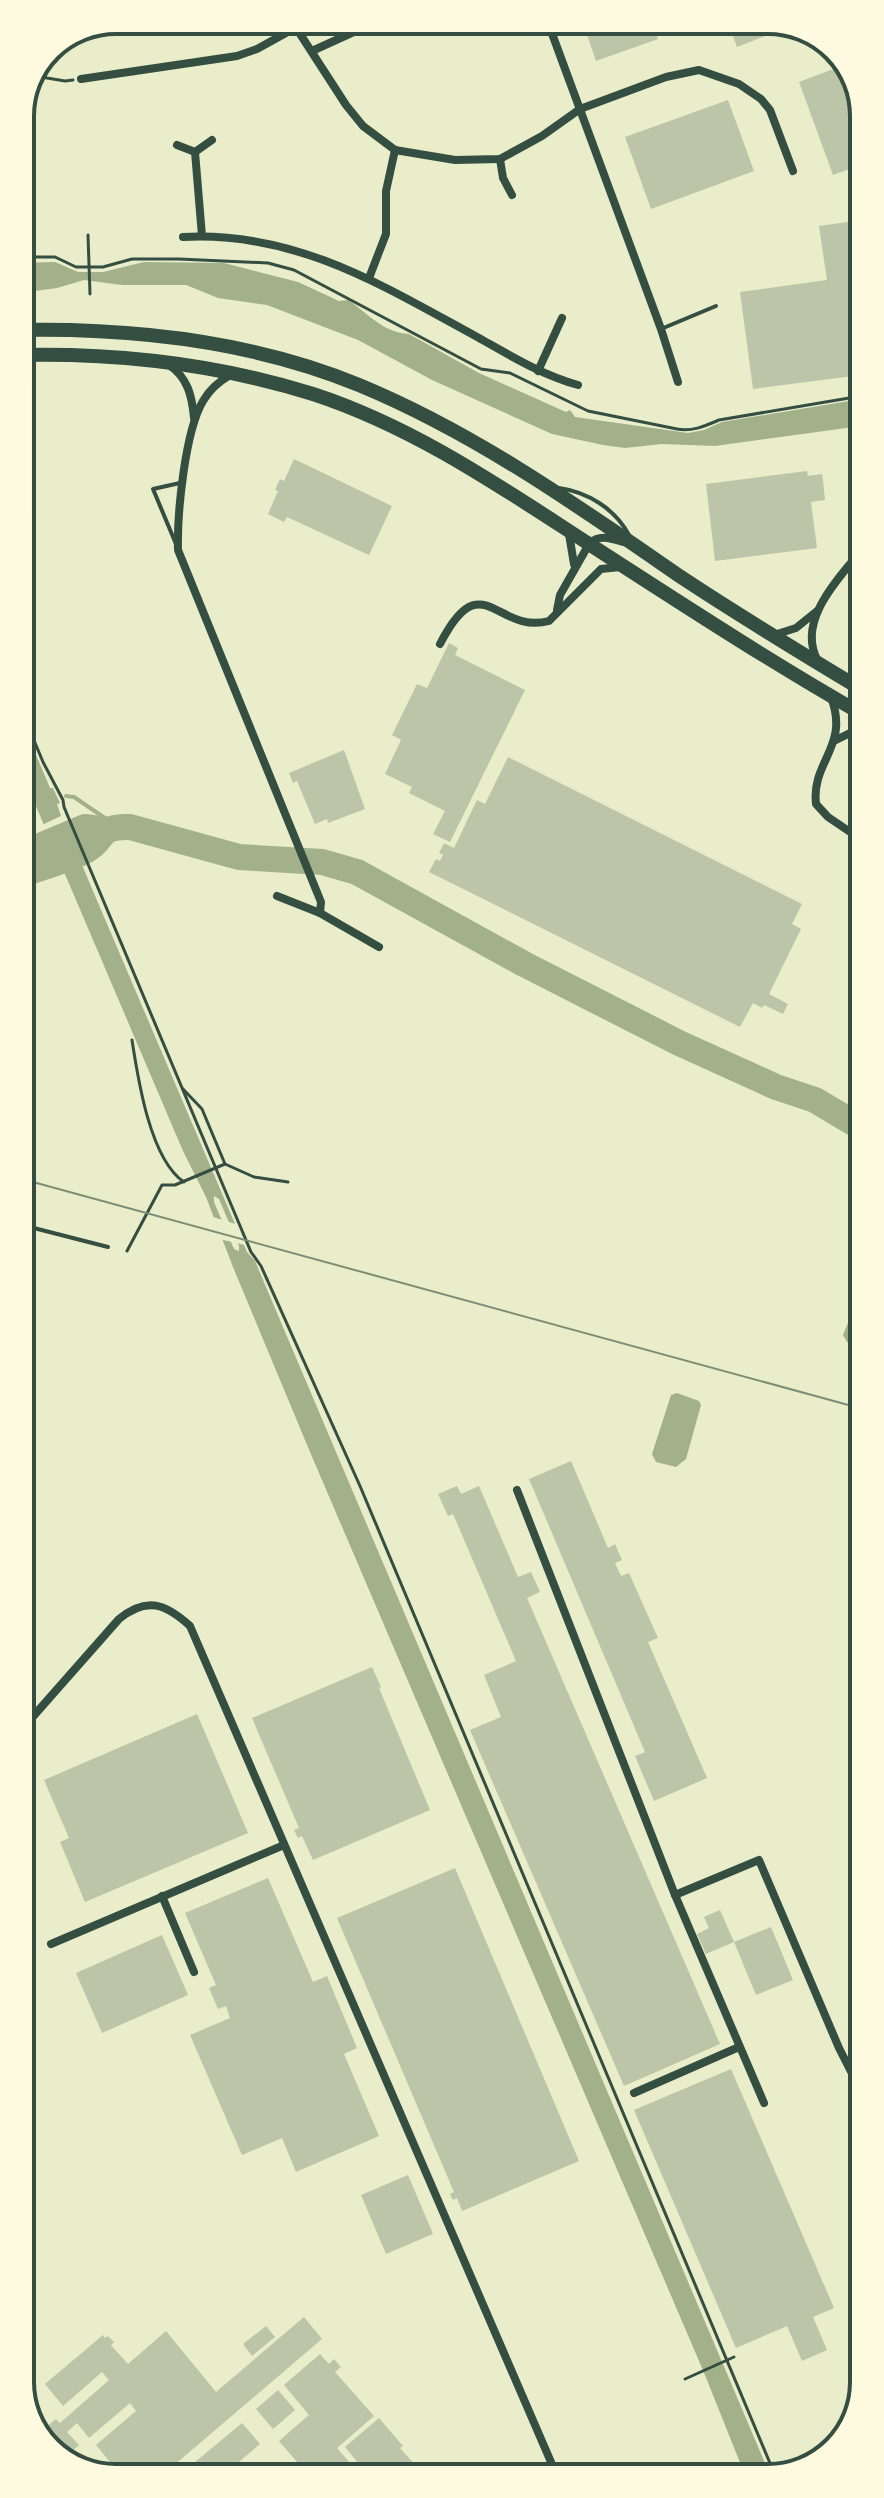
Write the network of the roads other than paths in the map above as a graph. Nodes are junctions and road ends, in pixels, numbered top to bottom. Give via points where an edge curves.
1 (279, 34) edge
2 (300, 34) edge
3 (349, 34) edge
4 (552, 34) edge
5 (312, 51) junction
6 (81, 79) road end
7 (580, 109) junction
8 (212, 140) dead end
9 (177, 145) dead end
10 (395, 150) junction
11 (195, 152) junction
12 (500, 159) junction
13 (793, 171) dead end
14 (512, 195) dead end
15 (202, 236) junction
16 (183, 237) dead end
17 (369, 278) junction
18 (716, 306) dead end
19 (562, 318) dead end
20 (661, 329) junction
21 (34, 330) edge
22 (34, 355) edge
23 (161, 359) junction
24 (538, 371) junction
25 (235, 373) junction
26 (678, 382) dead end
27 (578, 385) dead end
28 (194, 419) junction
29 (183, 483) junction
30 (568, 530) junction
31 (589, 544) junction
32 (178, 550) junction
33 (646, 551) junction
34 (850, 566) edge
35 (573, 568) junction
36 (628, 568) junction
37 (819, 609) junction
38 (557, 611) junction
39 (773, 635) junction
40 (440, 644) dead end
41 (820, 664) junction
42 (850, 682) edge
43 (831, 697) junction
44 (850, 707) edge
45 (850, 731) edge
46 (836, 740) junction
47 (850, 832) edge
48 (277, 896) dead end
49 (320, 913) junction
50 (379, 947) dead end
51 (34, 1228) edge
52 (108, 1247) dead end
53 (517, 1490) dead end
54 (34, 1715) edge
55 (284, 1845) junction
56 (675, 1895) junction
57 (162, 1896) junction
58 (51, 1944) dead end
59 (194, 1972) dead end
60 (739, 2047) junction
61 (850, 2069) edge
62 (634, 2093) dead end
63 (764, 2103) dead end
64 (552, 2464) edge

1 - 6 street via 237,56
2 - 5 street
3 - 5 street
4 - 7 street
5 - 10 street via 363,126
7 - 12 street
7 - 13 street via 686,71 711,72 761,99
7 - 20 street
8 - 11 street
9 - 11 street
10 - 12 street via 455,160
10 - 17 street via 386,191 386,234
11 - 15 street
12 - 14 street
15 - 16 street
15 - 17 street via 300,250
17 - 24 street
18 - 20 lane
19 - 24 street
20 - 26 street
21 - 33 highway via 175,337 301,364 358,384 423,414 549,487
22 - 23 highway
23 - 25 highway
23 - 28 street via 187,385
24 - 27 street
25 - 28 street via 218,381
25 - 30 highway via 315,395 411,435
28 - 29 street
29 - 32 street
29 - 32 lane via 153,489
30 - 31 highway
30 - 35 street
31 - 33 street via 608,538
31 - 35 street
31 - 36 highway
32 - 49 street via 321,902
33 - 39 highway
34 - 37 street
35 - 38 street
36 - 38 street via 601,569
36 - 43 highway
37 - 39 street via 803,624
37 - 41 street via 811,637
38 - 40 street via 549,621 532,623 486,605 465,607
39 - 41 highway
41 - 42 highway
43 - 44 highway
43 - 46 street
45 - 46 street
46 - 47 street via 816,784 816,804
48 - 49 street
49 - 50 street
51 - 52 lane
53 - 56 street
54 - 55 street via 132,1609 161,1606 174,1612 190,1626
55 - 57 street
55 - 64 street
56 - 60 street
56 - 61 street via 759,1860
57 - 58 street
57 - 59 street
60 - 62 street
60 - 63 street

